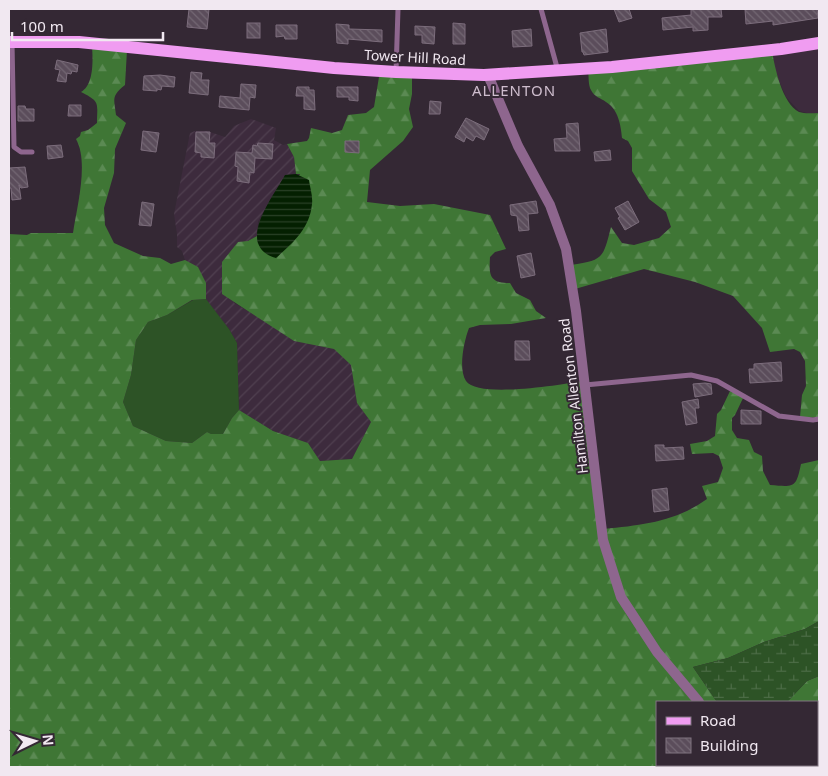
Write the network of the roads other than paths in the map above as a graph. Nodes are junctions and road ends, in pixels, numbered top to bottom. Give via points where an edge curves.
1 (398, 9) edge
2 (541, 9) edge
3 (10, 42) edge
4 (819, 43) edge
5 (558, 71) junction
6 (396, 72) junction
7 (488, 75) junction
8 (32, 152) dead end
9 (585, 386) junction
10 (819, 419) edge
11 (698, 701) edge

1 - 6 lane
2 - 5 lane
3 - 6 main road, Tower Hill Road via 79,42
3 - 8 lane via 14,147 21,152
4 - 5 main road, Tower Hill Road
5 - 7 main road, Tower Hill Road
6 - 7 main road, Tower Hill Road
7 - 9 street, Hamilton Allenton Road via 518,146 550,205 566,249
9 - 10 lane via 691,375 716,381 779,416
9 - 11 street, Hamilton Allenton Road via 603,540 621,597 657,652

